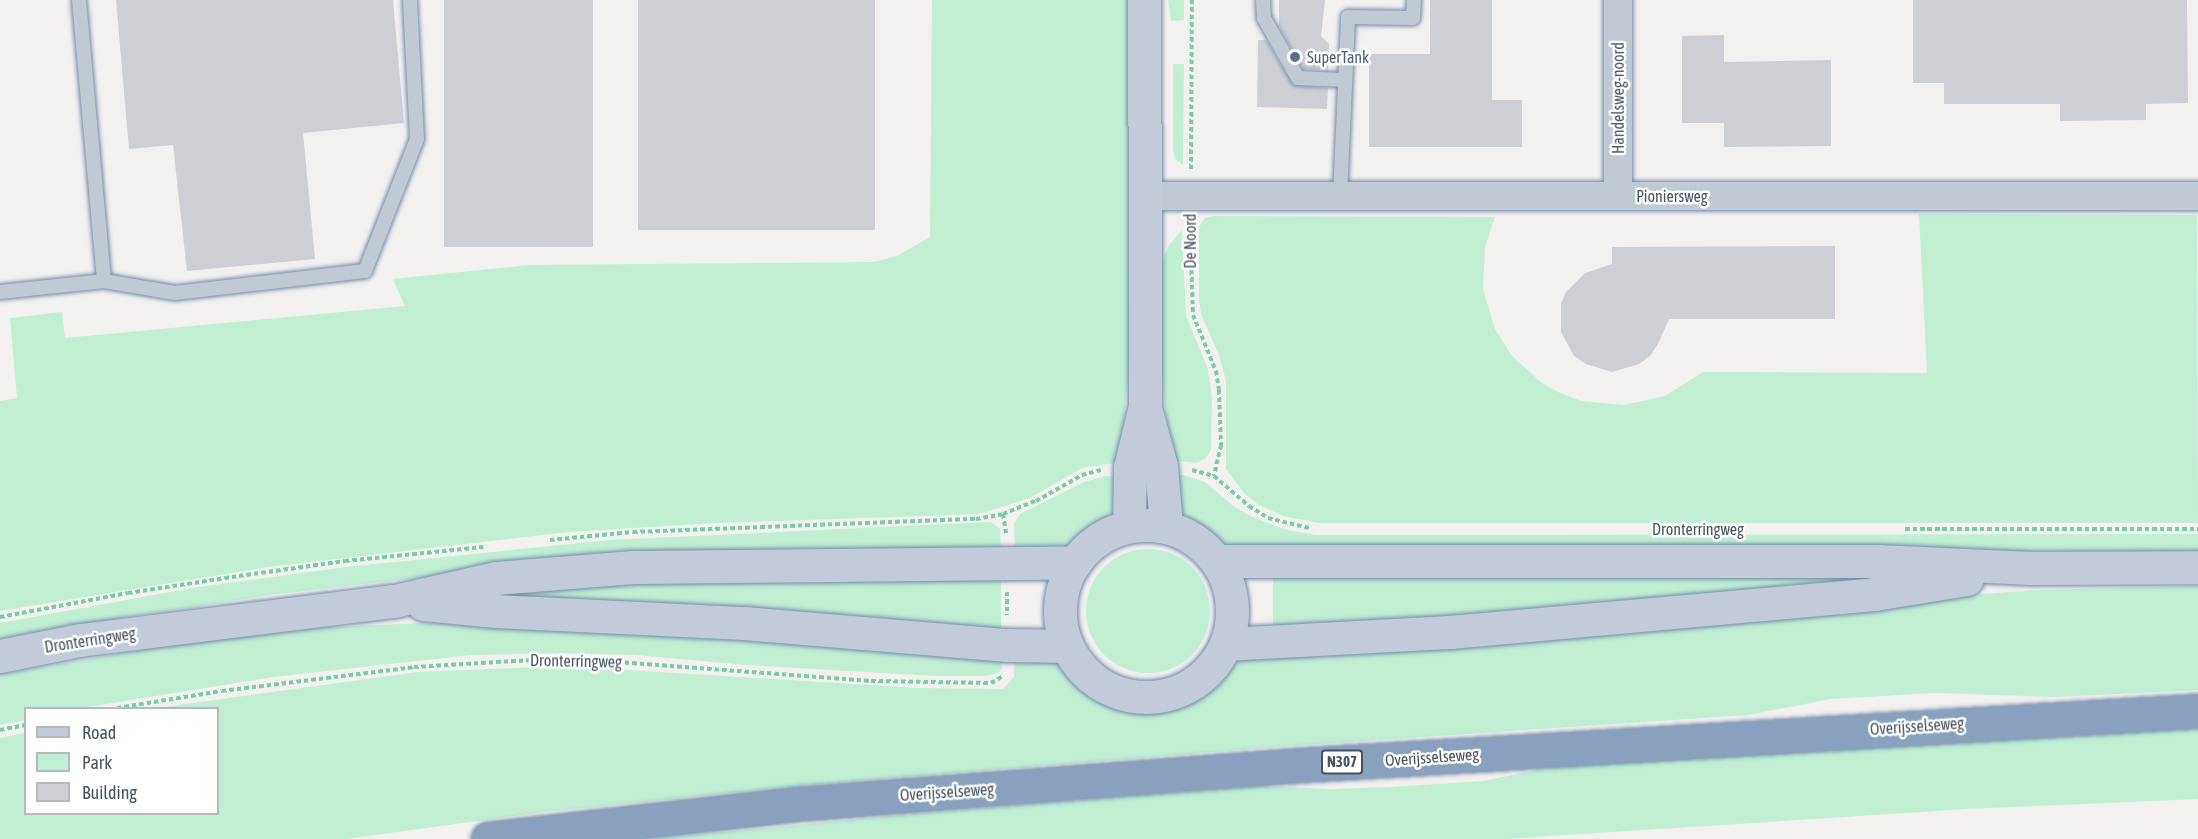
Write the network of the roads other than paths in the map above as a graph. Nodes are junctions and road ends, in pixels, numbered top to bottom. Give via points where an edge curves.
1 (79, 0) edge
2 (410, 0) edge
3 (1144, 0) edge
4 (1263, 0) edge
5 (1414, 0) edge
6 (1618, 0) edge
7 (1345, 80) junction
8 (1145, 196) junction
9 (1340, 196) junction
10 (1618, 196) junction
11 (2198, 196) edge
12 (104, 281) junction
13 (0, 292) edge
14 (1144, 406) junction
15 (1130, 526) junction
16 (1166, 526) junction
17 (1217, 561) junction
18 (1075, 562) junction
19 (2198, 567) edge
20 (2031, 568) junction
21 (394, 600) junction
22 (1227, 644) junction
23 (1066, 646) junction
24 (0, 656) edge
25 (2198, 711) edge
26 (488, 839) edge

1 - 12 lane
2 - 12 lane via 417,139 365,272 175,293
3 - 8 main road
4 - 7 lane via 1264,18 1298,78
5 - 7 lane via 1413,18 1348,17
6 - 10 street, Handelsweg-noord
7 - 9 lane
8 - 9 street, Pioniersweg
8 - 14 main road
9 - 10 street, Pioniersweg
10 - 11 street, Pioniersweg
12 - 13 lane
14 - 15 main road via 1130,467
14 - 16 main road via 1161,466
15 - 16 main road
15 - 18 main road via 1108,533
16 - 17 main road via 1203,545
17 - 20 main road, Dronterringweg via 1879,561
17 - 22 main road via 1232,601
18 - 21 main road, Dronterringweg via 633,567 496,578
18 - 23 main road via 1061,598 1060,618
19 - 20 main road, Dronterringweg
20 - 22 main road, Dronterringweg via 1874,594 1450,632
21 - 23 main road, Dronterringweg via 496,611 744,623 1007,645
21 - 24 main road, Dronterringweg via 80,640
22 - 23 main road via 1203,677 1186,688 1147,698 1127,696 1100,684 1077,664
25 - 26 highway, Overijsselseweg / N307 via 1301,765 793,804

